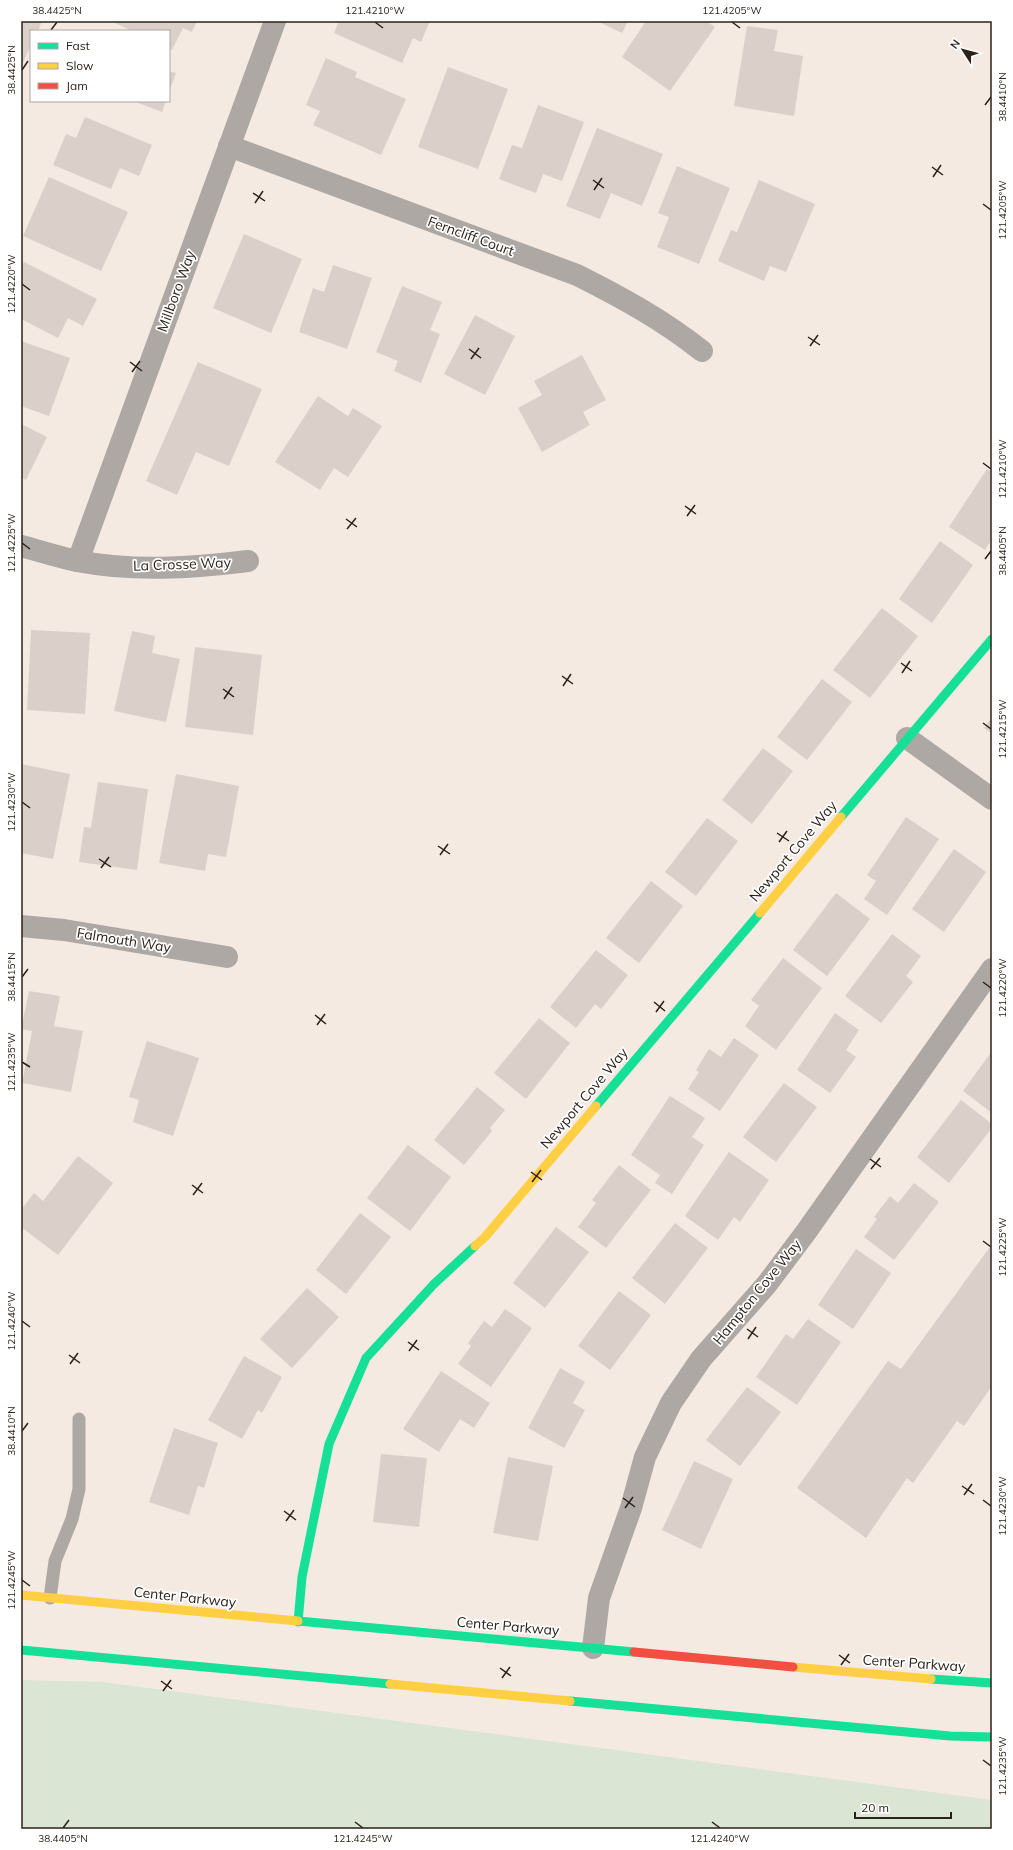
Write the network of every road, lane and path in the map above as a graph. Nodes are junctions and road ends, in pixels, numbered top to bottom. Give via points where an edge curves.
1 (275, 21) edge
2 (229, 146) junction
3 (702, 351) dead end
4 (21, 546) edge
5 (78, 561) junction
6 (248, 561) dead end
7 (992, 639) edge
8 (907, 738) junction
9 (992, 799) edge
10 (21, 926) edge
11 (227, 957) dead end
12 (992, 969) edge
13 (79, 1419) dead end
14 (21, 1595) edge
15 (50, 1598) junction
16 (298, 1622) junction
17 (593, 1648) junction
18 (21, 1650) edge
19 (992, 1683) edge
20 (992, 1737) edge

1 - 2 street, Millboro Way
2 - 3 street, Ferncliff Court via 577,275 620,297 679,333
2 - 5 street, Millboro Way
4 - 5 street, La Crosse Way
5 - 6 street, La Crosse Way via 142,568 211,566
7 - 8 main road, Newport Cove Way
8 - 9 street
8 - 16 main road, Newport Cove Way via 485,1237 434,1284 366,1358 329,1444 302,1577
10 - 11 street, Falmouth Way via 64,930
12 - 17 street, Hampton Cove Way via 806,1232 767,1284 701,1359 671,1403 645,1457 631,1508 599,1598
13 - 15 lane via 79,1489 72,1519 55,1561
14 - 15 main road, Center Parkway
15 - 16 main road, Center Parkway
16 - 17 main road, Center Parkway
17 - 19 main road, Center Parkway
18 - 20 main road via 918,1733

